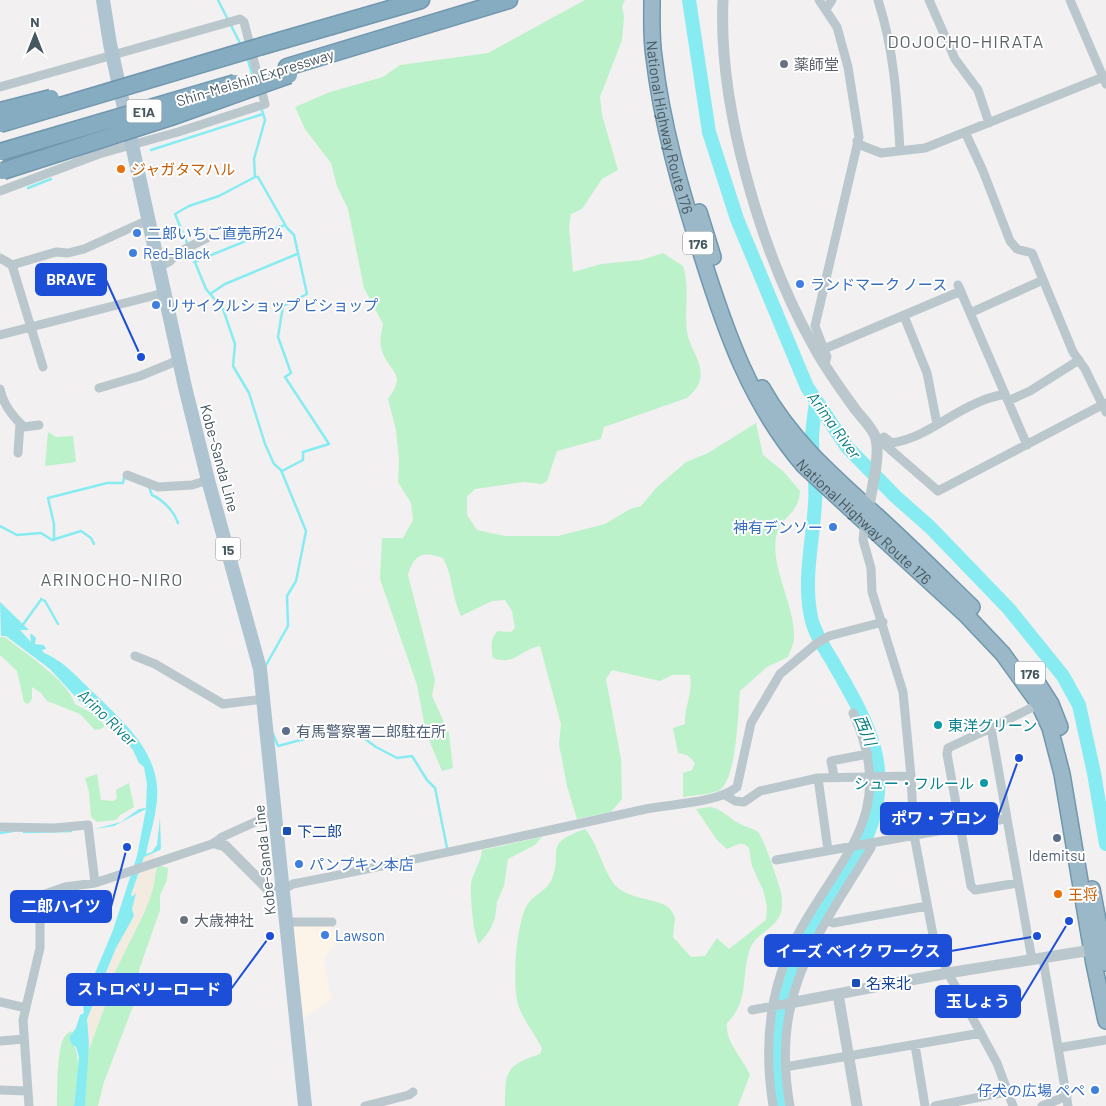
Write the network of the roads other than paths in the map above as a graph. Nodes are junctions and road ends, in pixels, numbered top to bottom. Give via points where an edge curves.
1 (103, 0) edge
2 (421, 0) edge
3 (509, 0) edge
4 (652, 0) edge
5 (661, 0) edge
6 (723, 0) edge
7 (819, 0) edge
8 (832, 0) edge
9 (878, 0) edge
10 (929, 0) edge
11 (1070, 0) edge
12 (826, 9) junction
13 (262, 46) junction
14 (112, 55) junction
15 (288, 71) junction
16 (1105, 79) edge
17 (0, 88) edge
18 (0, 111) edge
19 (989, 123) junction
20 (0, 124) edge
21 (964, 132) junction
22 (857, 141) junction
23 (132, 145) junction
24 (900, 150) junction
25 (0, 152) edge
26 (1, 172) edge
27 (0, 191) edge
28 (148, 220) junction
29 (207, 238) dead end
30 (0, 258) edge
31 (12, 265) junction
32 (158, 267) junction
33 (1043, 280) junction
34 (164, 294) junction
35 (970, 313) junction
36 (904, 316) junction
37 (32, 327) junction
38 (0, 335) edge
39 (824, 349) junction
40 (179, 360) junction
41 (1079, 360) junction
42 (824, 365) junction
43 (43, 367) dead end
44 (99, 388) dead end
45 (0, 389) edge
46 (1006, 397) junction
47 (1105, 407) edge
48 (20, 424) junction
49 (937, 424) junction
50 (39, 425) dead end
51 (874, 437) junction
52 (1027, 445) junction
53 (18, 453) dead end
54 (127, 475) dead end
55 (208, 480) junction
56 (866, 515) junction
57 (883, 622) junction
58 (135, 656) dead end
59 (264, 699) junction
60 (1039, 704) junction
61 (853, 713) dead end
62 (990, 728) junction
63 (868, 754) junction
64 (834, 776) junction
65 (871, 776) junction
66 (911, 776) junction
67 (818, 778) junction
68 (725, 795) junction
69 (276, 813) junction
70 (1005, 819) junction
71 (0, 827) edge
72 (960, 827) junction
73 (914, 835) junction
74 (215, 843) junction
75 (871, 843) junction
76 (850, 846) junction
77 (828, 850) junction
78 (776, 860) dead end
79 (95, 883) junction
80 (1018, 883) junction
81 (283, 890) junction
82 (928, 906) junction
83 (827, 920) junction
84 (286, 922) junction
85 (332, 922) dead end
86 (1098, 949) junction
87 (1038, 960) junction
88 (1106, 963) edge
89 (948, 973) junction
90 (838, 994) junction
91 (0, 1002) edge
92 (790, 1004) junction
93 (772, 1007) junction
94 (26, 1008) junction
95 (752, 1010) dead end
96 (1106, 1021) edge
97 (981, 1033) junction
98 (24, 1039) junction
99 (0, 1040) edge
100 (1106, 1040) edge
101 (915, 1045) junction
102 (1058, 1048) junction
103 (849, 1056) junction
104 (785, 1067) junction
105 (0, 1091) edge
106 (28, 1091) junction
107 (413, 1092) dead end
108 (1006, 1092) junction
109 (1067, 1096) junction
110 (0, 1097) edge
111 (966, 1103) edge
112 (28, 1106) edge
113 (305, 1106) edge
114 (365, 1106) edge
115 (773, 1106) edge
116 (790, 1106) edge
117 (857, 1106) edge
118 (925, 1106) edge
119 (935, 1106) edge
120 (1013, 1106) edge
121 (1042, 1106) edge
122 (1068, 1106) edge

1 - 14 main road, Kobe-Sanda Line / 15
2 - 13 highway, Shin-Meishin Expressway / E1A
3 - 15 highway, Shin-Meishin Expressway / E1A
4 - 56 highway, National Highway Route 176 / 176 via 653,54 680,183 717,304 744,373 764,412 804,466 826,488
5 - 56 highway, National Highway Route 176 / 176 via 667,86 689,178 746,354 762,390 794,435
6 - 42 street via 727,92 751,192 780,277
7 - 12 street
8 - 12 street
9 - 24 street via 895,73
10 - 19 street via 955,59 978,90
11 - 16 street
12 - 22 street via 837,27 848,66 858,121
13 - 18 highway, bridge
13 - 20 highway, Shin-Meishin Expressway / E1A, bridge
14 - 17 street
14 - 23 main road, Kobe-Sanda Line / 15
14 - 23 street via 240,19 244,22 265,104
15 - 25 highway, Shin-Meishin Expressway / E1A, bridge
15 - 26 highway, bridge via 163,120
16 - 19 street
19 - 21 street
21 - 24 street via 926,148
21 - 33 street via 1010,241 1017,249 1032,253
22 - 24 street via 881,153
22 - 39 street via 815,326
23 - 27 street
23 - 28 main road, Kobe-Sanda Line / 15
28 - 31 street via 84,249 56,252
28 - 32 main road, Kobe-Sanda Line / 15
29 - 32 street
30 - 31 street
31 - 37 street
32 - 34 main road, Kobe-Sanda Line / 15
33 - 35 street
33 - 41 street
34 - 37 street
34 - 40 main road, Kobe-Sanda Line / 15
35 - 36 street via 960,288
35 - 46 street
36 - 39 street
36 - 49 street via 928,373
37 - 38 street
37 - 43 street
39 - 42 street via 827,357
40 - 44 street
40 - 55 main road, Kobe-Sanda Line / 15
41 - 46 street via 1030,391
41 - 47 street
42 - 51 street
45 - 48 street via 3,402
46 - 49 street via 979,402
46 - 52 street
47 - 52 street
48 - 50 street via 24,427
48 - 53 street
49 - 51 street via 930,430 892,443 880,433
51 - 52 street via 938,491
51 - 56 street via 874,486
54 - 55 street via 158,487 192,485
55 - 59 main road, Kobe-Sanda Line / 15 via 252,634
56 - 57 street via 863,540 871,568 872,592
56 - 60 highway, National Highway Route 176 / 176 via 1003,654
56 - 86 highway, National Highway Route 176 / 176 via 994,629 1051,704 1069,761
57 - 66 street via 903,692
57 - 68 street via 829,636 780,674 751,723 737,787
58 - 59 street via 155,664 223,704
59 - 69 main road, Kobe-Sanda Line / 15
60 - 62 street
60 - 86 highway, National Highway Route 176 / 176 via 1050,728 1062,774
61 - 63 street
62 - 70 street
62 - 72 street via 948,748
63 - 64 street via 831,761
63 - 65 street
64 - 65 street
64 - 67 street
65 - 66 street
65 - 76 street via 869,806 858,835
66 - 73 street
67 - 68 street via 760,791 744,802
67 - 77 street
68 - 81 street via 659,806 292,884
69 - 74 street
69 - 81 main road, Kobe-Sanda Line / 15
70 - 72 street
70 - 80 street
71 - 79 street via 88,825
72 - 73 street
72 - 80 street via 971,886 975,890
73 - 75 street
73 - 82 street
74 - 79 street
74 - 81 street via 225,846 269,890
75 - 76 street
75 - 83 street
76 - 77 street
76 - 93 street via 795,941
77 - 78 street
79 - 94 street via 54,889 42,899 40,948
80 - 87 street
81 - 84 main road, Kobe-Sanda Line / 15
82 - 83 street via 834,923
82 - 89 street via 934,940
83 - 92 street via 804,962
84 - 85 street
84 - 113 main road, Kobe-Sanda Line / 15
86 - 87 street
86 - 88 highway, National Highway Route 176 / 176
86 - 96 highway, National Highway Route 176 / 176
87 - 89 street
87 - 102 street
89 - 90 street
89 - 97 street
90 - 92 street
90 - 103 street
91 - 94 street
92 - 93 street
92 - 104 street
93 - 95 street
93 - 115 street via 768,1060
94 - 98 street
97 - 101 street
97 - 108 street via 997,1064
98 - 99 street
98 - 106 street
100 - 102 street
101 - 103 street
101 - 118 street
102 - 109 street
103 - 104 street
103 - 117 street
104 - 116 street
105 - 106 street
105 - 110 street
106 - 112 street
107 - 114 street
108 - 111 street
108 - 120 street
109 - 121 street
109 - 122 street
111 - 119 street

